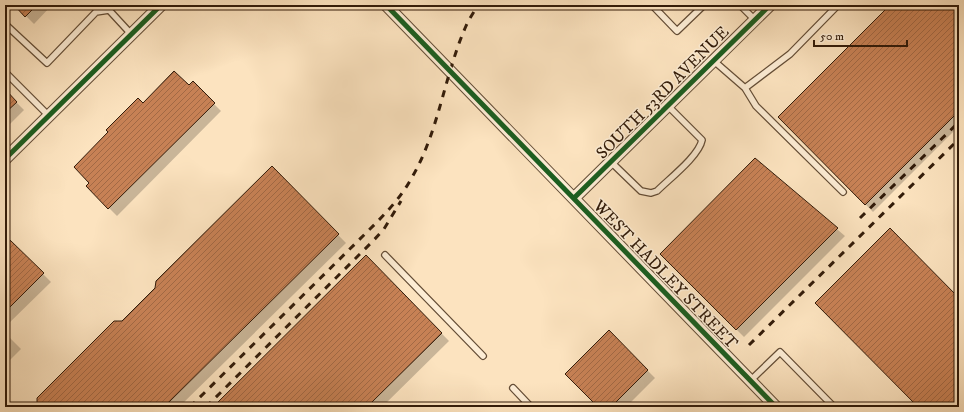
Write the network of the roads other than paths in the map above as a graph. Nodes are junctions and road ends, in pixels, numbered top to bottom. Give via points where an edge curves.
1 (162, 5) edge
2 (386, 5) edge
3 (652, 5) edge
4 (704, 5) edge
5 (740, 5) edge
6 (770, 5) edge
7 (838, 5) edge
8 (109, 8) edge
9 (755, 20) junction
10 (5, 24) edge
11 (132, 35) junction
12 (714, 61) junction
13 (5, 72) edge
14 (745, 88) junction
15 (668, 106) junction
16 (49, 116) junction
17 (5, 159) edge
18 (611, 162) junction
19 (843, 192) dead end
20 (574, 198) junction
21 (385, 255) dead end
22 (483, 356) dead end
23 (750, 381) junction
24 (513, 388) dead end
25 (531, 407) edge
26 (776, 407) edge
27 (834, 407) edge

1 - 11 street
2 - 20 street, WEST HADLEY STREET
3 - 4 lane via 677,31
5 - 9 lane
6 - 9 street, SOUTH 53RD AVENUE
7 - 14 lane via 790,54
8 - 10 lane via 96,12 47,63
8 - 11 lane
9 - 12 street, SOUTH 53RD AVENUE
11 - 16 street
12 - 14 lane
12 - 15 street, SOUTH 53RD AVENUE
13 - 16 lane
14 - 19 lane via 756,106
15 - 18 street, SOUTH 53RD AVENUE
15 - 18 lane via 702,140 696,154 657,191 651,193 641,191
16 - 17 street
18 - 20 street, SOUTH 53RD AVENUE
20 - 23 street, WEST HADLEY STREET
21 - 22 lane
23 - 26 street, WEST HADLEY STREET
23 - 27 lane via 780,352
24 - 25 lane

